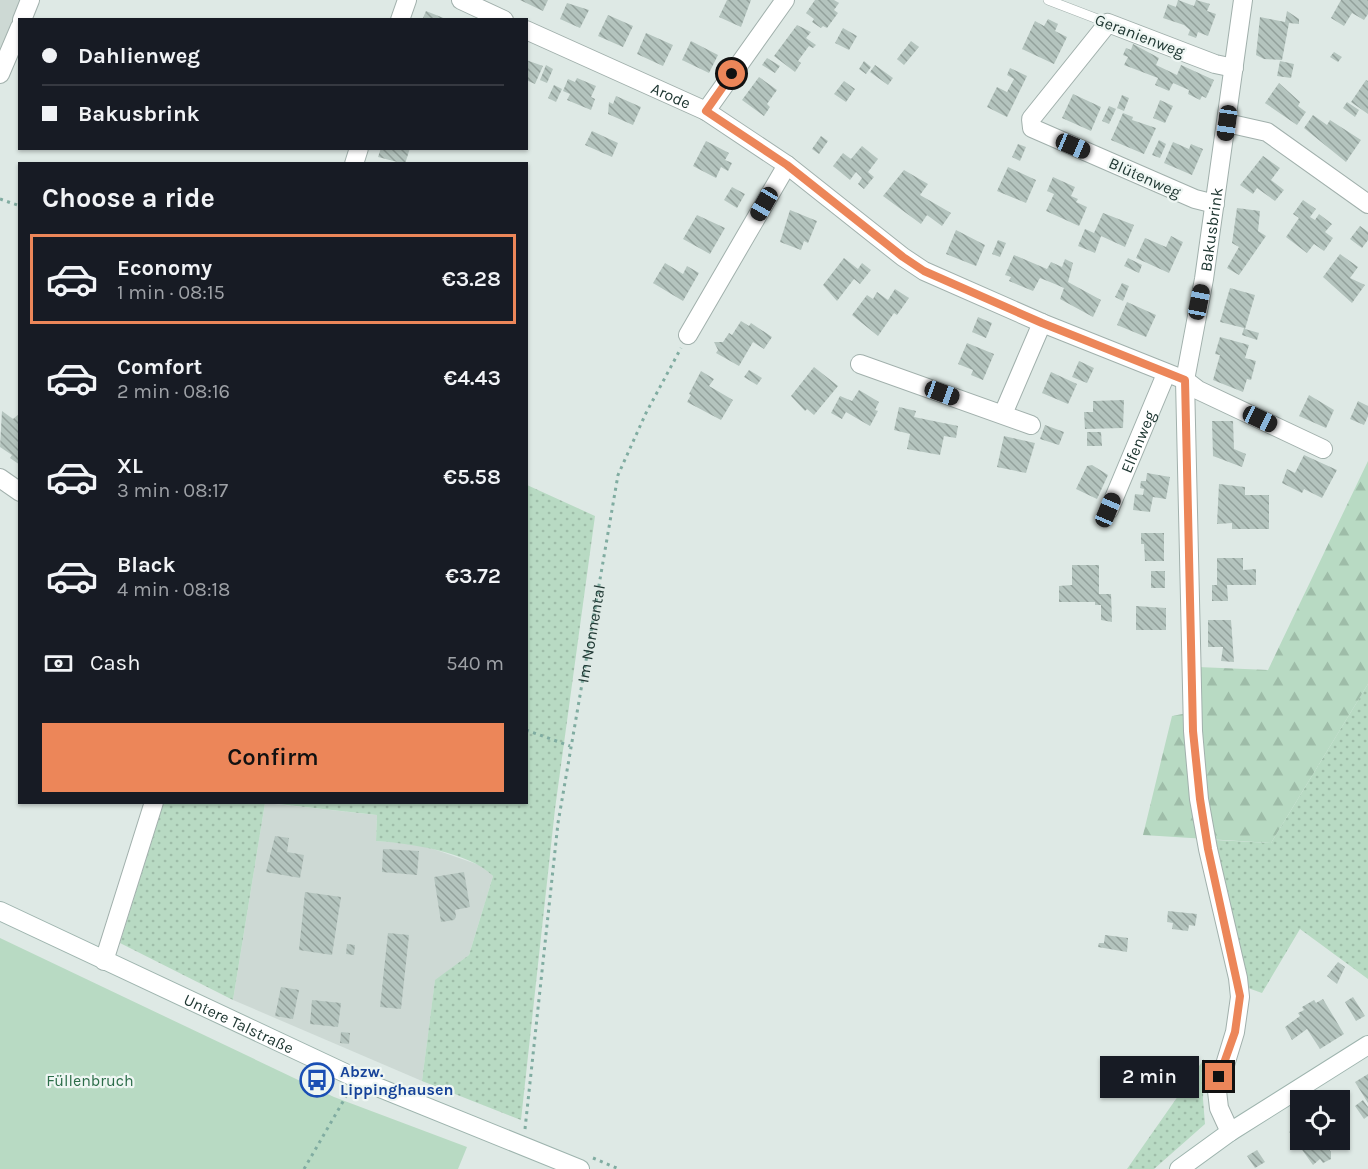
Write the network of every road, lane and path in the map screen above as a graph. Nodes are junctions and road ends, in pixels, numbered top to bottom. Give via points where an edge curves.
1 (30, 0) edge
2 (407, 0) edge
3 (460, 0) edge
4 (785, 0) edge
5 (1048, 0) edge
6 (1244, 0) edge
7 (23, 18) edge
8 (401, 18) edge
9 (500, 18) edge
10 (1108, 23) junction
11 (528, 31) edge
12 (18, 32) edge
13 (1234, 68) junction
14 (0, 74) edge
15 (706, 111) junction
16 (1227, 123) junction
17 (787, 165) junction
18 (1365, 195) edge
19 (0, 199) edge
20 (1215, 204) junction
21 (18, 205) edge
22 (1042, 323) junction
23 (688, 335) joint
24 (860, 364) dead end
25 (1166, 374) junction
26 (1185, 380) junction
27 (1003, 414) junction
28 (1031, 425) dead end
29 (1323, 449) dead end
30 (0, 478) edge
31 (18, 491) edge
32 (1108, 510) dead end
33 (528, 731) edge
34 (570, 746) junction
35 (153, 804) edge
36 (0, 911) edge
37 (104, 961) junction
38 (1368, 1045) edge
39 (360, 1080) junction
40 (1230, 1132) junction
41 (523, 1146) junction
42 (304, 1169) edge
43 (580, 1169) edge
44 (1179, 1169) edge

1 - 7 street
2 - 8 street
3 - 9 street
4 - 15 street
5 - 10 lane, Geranienweg
6 - 13 street, Bakusbrink
10 - 13 street, Geranienweg
10 - 20 street, Blütenweg via 1033,114 1032,128 1195,199
11 - 15 street, Arode
12 - 14 street
13 - 16 street, Bakusbrink
15 - 17 street, Arode
16 - 18 street via 1267,132
16 - 20 street, Bakusbrink
17 - 22 street, Arode via 917,266
17 - 23 street
19 - 21 path
20 - 26 street, Bakusbrink
22 - 25 street, Arode
22 - 27 street
23 - 34 path, Im Nonnental via 618,475
24 - 27 street
25 - 26 street, Arode
25 - 32 street, Elfenweg
26 - 29 street, Arode via 1198,390
26 - 40 street, Bakusbrink via 1193,731 1206,839 1240,996 1235,1032 1217,1091 1219,1108
27 - 28 street
30 - 31 street
33 - 34 path
34 - 41 path, Im Nonnental
35 - 37 street
36 - 37 street, Untere Talstraße
37 - 39 street, Untere Talstraße
38 - 40 street
39 - 41 street, Untere Talstraße
39 - 42 path via 350,1090
40 - 44 street
41 - 43 street, Untere Talstraße

